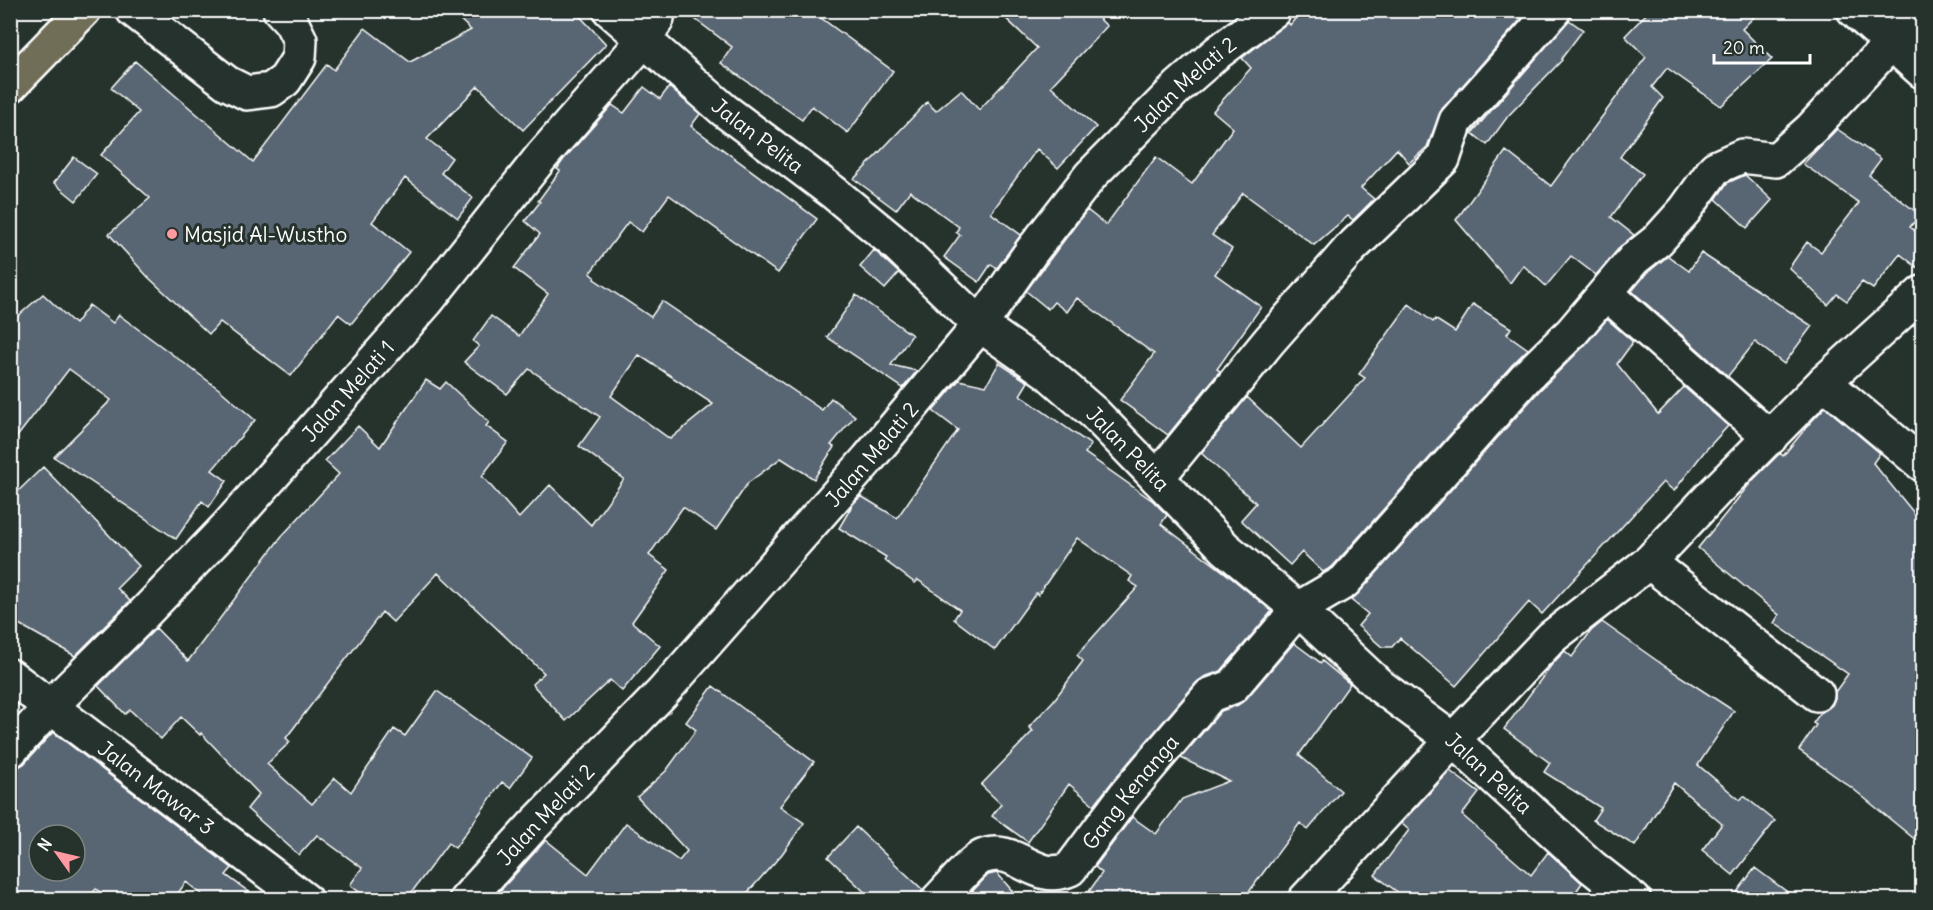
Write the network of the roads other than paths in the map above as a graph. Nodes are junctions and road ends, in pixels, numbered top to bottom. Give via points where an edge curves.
1 (84, 10) edge
2 (133, 10) edge
3 (280, 10) edge
4 (610, 10) edge
5 (657, 10) edge
6 (1274, 10) edge
7 (1554, 10) edge
8 (1854, 10) edge
9 (1922, 10) edge
10 (644, 40) junction
11 (1891, 44) junction
12 (1923, 71) edge
13 (10, 86) edge
14 (1606, 293) junction
15 (1923, 293) edge
16 (980, 326) junction
17 (1824, 382) junction
18 (1770, 438) junction
19 (1923, 464) edge
20 (1157, 478) junction
21 (1649, 562) junction
22 (1298, 609) junction
23 (10, 676) edge
24 (1817, 694) dead end
25 (51, 706) junction
26 (1453, 740) junction
27 (10, 752) edge
28 (305, 900) edge
29 (466, 900) edge
30 (938, 900) edge
31 (1305, 900) edge
32 (1634, 900) edge

1 - 13 highway
2 - 3 street via 227,83 247,93 271,90 285,80 299,58 300,40
4 - 10 street, Jalan Pelita
5 - 10 street, Jalan Melati 1 via 657,19
6 - 16 street, Jalan Melati 2 via 1178,87 1091,175
7 - 20 street via 1456,121 1443,159 1350,249
8 - 11 street
9 - 11 street
10 - 16 street, Jalan Pelita via 724,110 896,244
10 - 25 street, Jalan Melati 1 via 542,156 427,302 226,528
11 - 12 street
11 - 14 street, Gang Kenanga via 1811,129 1776,160 1742,156 1715,168 1658,240 1634,259
14 - 18 street
14 - 22 street, Gang Kenanga via 1344,582
15 - 17 street
16 - 20 street, Jalan Pelita via 1047,372 1094,413
16 - 29 street, Jalan Melati 2 via 662,693
17 - 18 street
17 - 19 street
18 - 21 street
20 - 22 street, Jalan Pelita via 1225,548
21 - 24 street
21 - 26 street via 1552,637
22 - 26 street, Jalan Pelita via 1380,686
22 - 30 street, Gang Kenanga via 1232,687 1210,695 1125,794 1070,869 1059,874 998,854 980,858
23 - 25 street, Jalan Mawar 3
25 - 27 street, Jalan Melati 1
25 - 28 street, Jalan Mawar 3
26 - 31 street
26 - 32 street, Jalan Pelita via 1592,867

